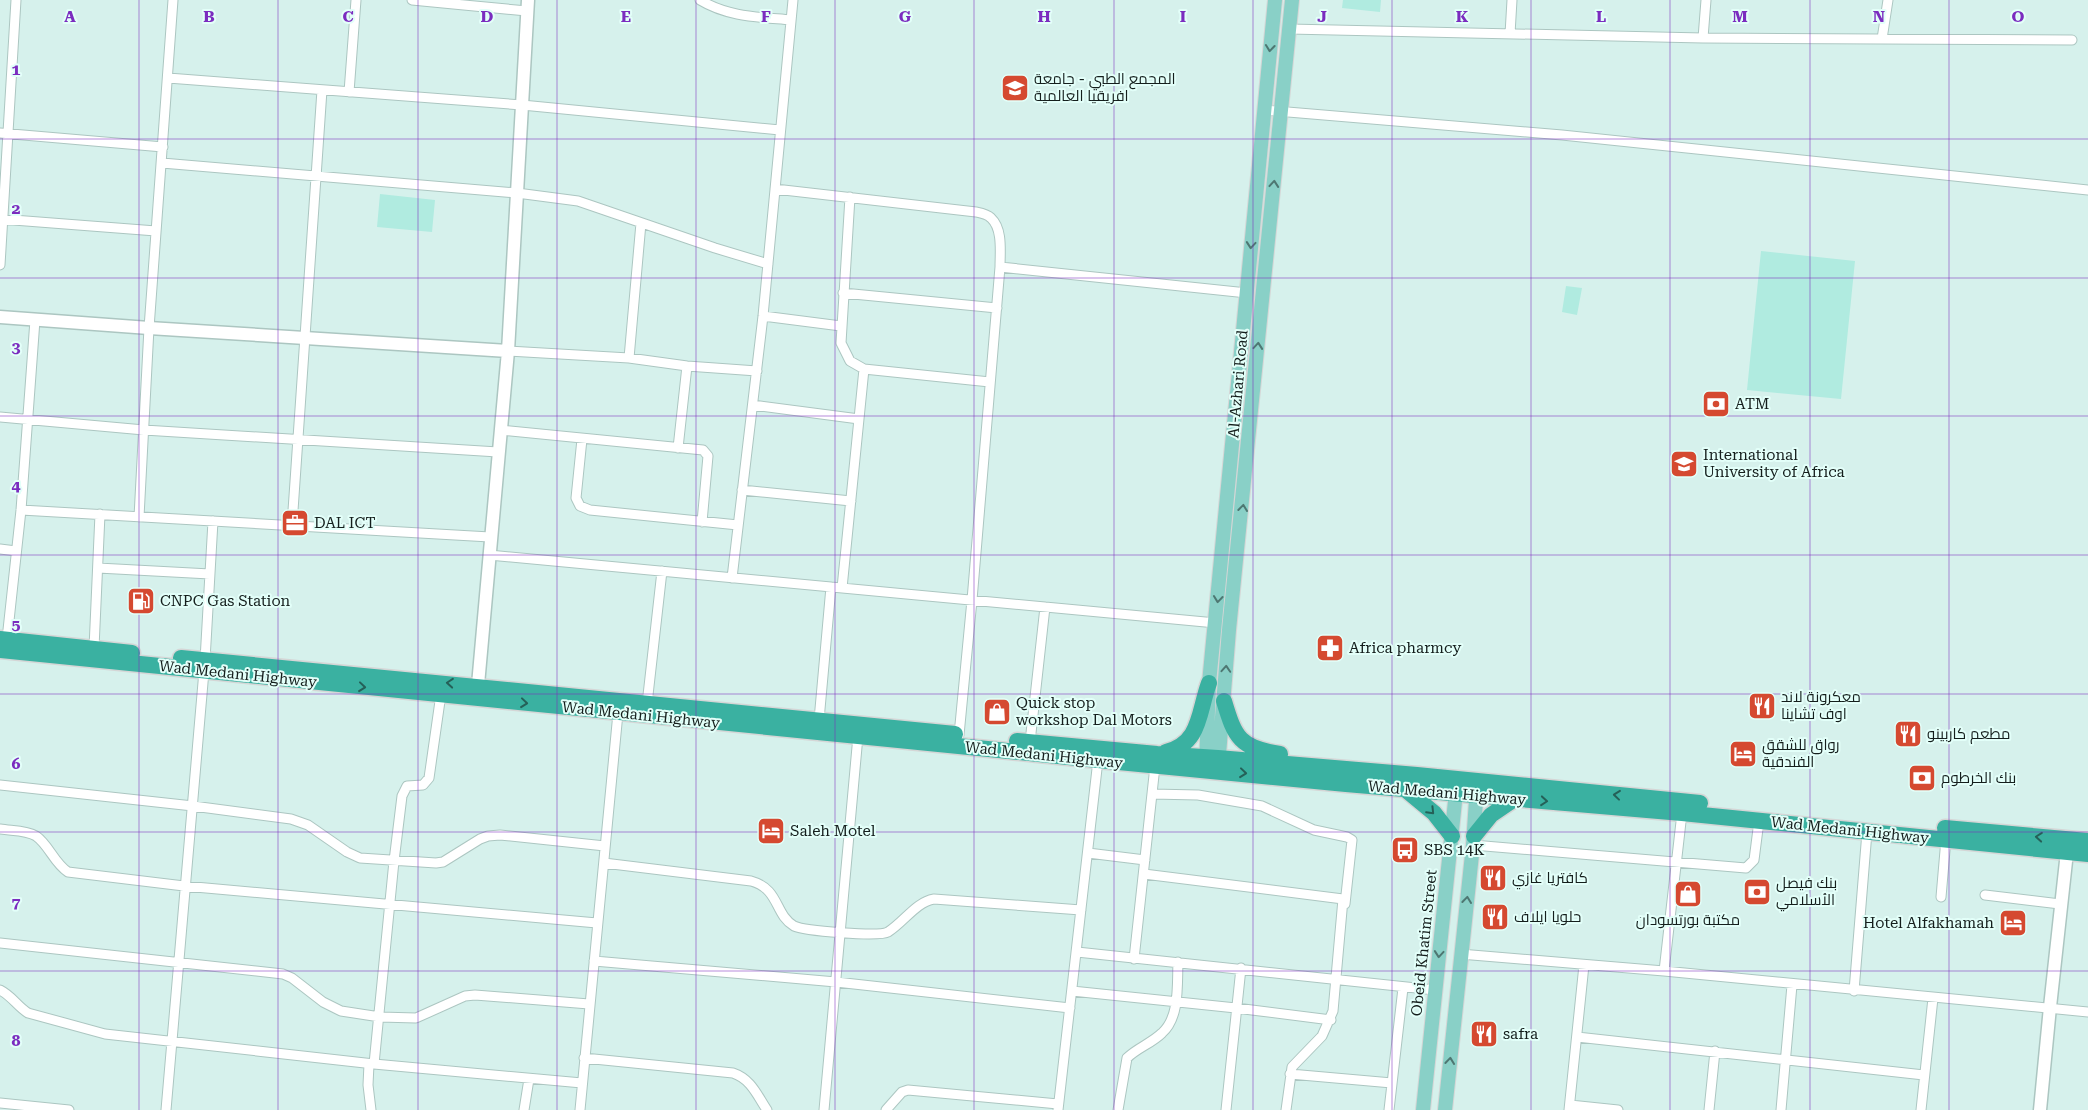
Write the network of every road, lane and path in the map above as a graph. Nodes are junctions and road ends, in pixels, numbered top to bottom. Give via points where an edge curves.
1 (16, 0) edge
2 (173, 0) edge
3 (356, 0) edge
4 (412, 0) edge
5 (700, 0) edge
6 (793, 0) edge
7 (1275, 0) edge
8 (1292, 0) edge
9 (1512, 0) edge
10 (1706, 0) edge
11 (1888, 0) edge
12 (528, 5) edge
13 (791, 20) junction
14 (1289, 29) junction
15 (1510, 34) junction
16 (1703, 38) junction
17 (1882, 39) junction
18 (2072, 40) dead end
19 (168, 78) junction
20 (322, 90) junction
21 (349, 92) junction
22 (522, 105) junction
23 (1264, 110) junction
24 (1280, 112) junction
25 (780, 130) junction
26 (5, 133) edge
27 (162, 146) junction
28 (162, 162) junction
29 (316, 177) junction
30 (775, 189) junction
31 (2088, 190) edge
32 (518, 194) junction
33 (850, 197) junction
34 (2, 219) edge
35 (641, 222) junction
36 (156, 231) junction
37 (768, 264) junction
38 (0, 265) edge
39 (1000, 267) junction
40 (843, 293) junction
41 (1247, 293) junction
42 (997, 308) junction
43 (763, 316) junction
44 (0, 317) edge
45 (35, 320) junction
46 (841, 326) junction
47 (149, 328) junction
48 (304, 338) junction
49 (508, 351) junction
50 (629, 358) junction
51 (687, 366) junction
52 (864, 369) junction
53 (757, 371) junction
54 (990, 382) junction
55 (753, 405) junction
56 (0, 418) edge
57 (29, 419) junction
58 (859, 419) junction
59 (144, 430) junction
60 (500, 430) junction
61 (298, 438) junction
62 (582, 439) junction
63 (678, 448) junction
64 (498, 452) junction
65 (742, 490) junction
66 (851, 501) junction
67 (21, 510) junction
68 (100, 514) junction
69 (139, 517) junction
70 (213, 521) junction
71 (702, 522) junction
72 (738, 525) junction
73 (292, 526) junction
74 (490, 537) junction
75 (0, 549) edge
76 (16, 551) junction
77 (489, 555) junction
78 (1229, 564) junction
79 (98, 568) junction
80 (662, 571) junction
81 (210, 574) junction
82 (732, 578) junction
83 (830, 587) junction
84 (842, 588) junction
85 (972, 600) junction
86 (1045, 607) junction
87 (1216, 624) junction
88 (2, 643) edge
89 (94, 648) junction
90 (204, 666) junction
91 (1209, 683) junction
92 (478, 692) junction
93 (441, 694) junction
94 (1224, 701) junction
95 (647, 704) junction
96 (618, 713) junction
97 (819, 720) junction
98 (959, 735) junction
99 (858, 736) junction
100 (1030, 742) junction
101 (1098, 760) junction
102 (1156, 760) junction
103 (1212, 764) junction
104 (1417, 775) junction
105 (0, 785) edge
106 (1456, 786) junction
107 (1477, 788) junction
108 (1405, 789) junction
109 (1152, 794) junction
110 (1516, 798) junction
111 (193, 806) junction
112 (1682, 813) junction
113 (1759, 820) junction
114 (0, 830) edge
115 (1867, 832) junction
116 (1452, 836) junction
117 (1946, 839) junction
118 (1474, 840) junction
119 (2088, 841) edge
120 (605, 846) junction
121 (2067, 852) junction
122 (1088, 853) junction
123 (2088, 854) edge
124 (1145, 860) junction
125 (394, 861) junction
126 (604, 863) junction
127 (1677, 863) junction
128 (1144, 874) junction
129 (184, 886) junction
130 (1985, 895) dead end
131 (1941, 897) dead end
132 (2060, 904) junction
133 (390, 905) junction
134 (1081, 910) junction
135 (597, 923) junction
136 (1342, 928) junction
137 (841, 932) junction
138 (0, 943) edge
139 (1077, 952) junction
140 (1460, 954) junction
141 (1134, 959) junction
142 (594, 961) junction
143 (179, 962) junction
144 (1178, 962) junction
145 (1584, 965) junction
146 (1241, 968) junction
147 (1664, 971) junction
148 (1337, 980) junction
149 (836, 982) junction
150 (1792, 984) junction
151 (1403, 988) junction
152 (0, 990) edge
153 (1435, 990) junction
154 (1072, 991) junction
155 (1854, 991) junction
156 (1933, 998) junction
157 (1176, 1002) junction
158 (589, 1004) junction
159 (2050, 1007) junction
160 (1070, 1008) junction
161 (1236, 1008) junction
162 (2088, 1012) edge
163 (380, 1016) junction
164 (1331, 1020) junction
165 (1576, 1037) junction
166 (172, 1042) junction
167 (1715, 1051) junction
168 (584, 1058) junction
169 (1786, 1059) junction
170 (371, 1064) junction
171 (1290, 1074) junction
172 (1924, 1075) junction
173 (529, 1079) junction
174 (1392, 1082) junction
175 (582, 1084) junction
176 (0, 1103) edge
177 (1058, 1107) edge
178 (1569, 1108) edge
179 (69, 1110) edge
180 (166, 1110) edge
181 (371, 1110) edge
182 (524, 1110) edge
183 (580, 1110) edge
184 (767, 1110) edge
185 (824, 1110) edge
186 (886, 1110) edge
187 (1118, 1110) edge
188 (1226, 1110) edge
189 (1286, 1110) edge
190 (1389, 1110) edge
191 (1423, 1110) edge
192 (1445, 1110) edge
193 (1618, 1110) edge
194 (1709, 1110) edge
195 (1781, 1110) edge
196 (1921, 1110) edge
197 (2040, 1110) edge

1 - 26 street
2 - 19 street
3 - 21 street
4 - 12 street
5 - 13 street via 716,10
6 - 13 street
7 -> 23 main road, Al-Azhari Road
8 - 14 main road, Al-Azhari Road
9 - 15 street
10 - 16 street
11 - 17 street
12 - 22 street
13 - 25 street
14 - 15 street
14 - 24 main road, Al-Azhari Road
15 - 16 street
16 - 17 street
17 - 18 street
19 - 20 street
19 - 27 street
20 - 21 street
20 - 29 street
21 - 22 street
22 - 25 street
22 - 32 street
23 - 24 street
23 -> 41 main road, Al-Azhari Road
24 - 31 street via 1562,135
78 -> 24 main road, Al-Azhari Road
25 - 30 street
26 - 27 street
26 - 34 street
27 - 28 street
28 - 29 street
28 - 36 street
29 - 32 street
29 - 48 street
30 - 33 street
30 - 37 street
32 - 35 street via 578,201
32 - 49 street
33 - 39 street via 990,216 999,237
33 - 40 street
34 - 36 street
34 - 38 street
35 - 37 street
35 - 50 street
36 - 47 street
37 - 43 street
39 - 41 street
39 - 42 street
40 - 42 street
40 - 46 street
41 - 78 main road, Al-Azhari Road
42 - 54 street
43 - 46 street
43 - 53 street
44 - 45 street
45 - 47 street
45 - 57 street
46 - 52 street via 845,354
47 - 48 street
47 - 59 street
48 - 49 street
48 - 61 street
49 - 50 street
49 - 60 street
50 - 51 street
51 - 53 street
51 - 63 street
52 - 54 street
52 - 58 street
53 - 55 street
54 - 85 street
55 - 58 street
55 - 65 street
56 - 57 street
57 - 59 street
57 - 67 street
58 - 66 street
59 - 61 street
59 - 69 street
60 - 62 street
60 - 64 street
61 - 64 street
61 - 73 street
62 - 63 street
62 - 71 street via 576,498 580,506 590,510
63 - 71 street via 707,453
64 - 74 street
65 - 66 street
65 - 72 street
66 - 84 street
67 - 68 street
67 - 76 street
68 - 69 street
68 - 79 street
69 - 70 street
70 - 73 street
70 - 81 street
71 - 72 street
72 - 82 street
73 - 74 street
74 - 77 street
75 - 76 street
76 - 88 street
77 - 80 street
77 - 92 street
78 -> 87 main road, Al-Azhari Road
94 -> 78 main road, Al-Azhari Road
79 - 81 street
79 - 89 street
80 - 82 street
80 - 95 street
81 - 90 street
82 - 83 street
83 - 84 street
83 - 97 street
84 - 85 street
85 - 86 street
85 - 98 street
86 - 87 street
86 - 100 street
87 - 91 main road, Al-Azhari Road
88 - 89 highway, Wad Medani Highway
88 - 90 highway, Wad Medani Highway
89 - 90 highway, Wad Medani Highway
92 -> 90 highway, Wad Medani Highway
90 -> 93 highway, Wad Medani Highway
90 - 111 street
91 - 102 highway via 1190,740
91 - 103 main road, Al-Azhari Road
92 - 93 highway, Wad Medani Highway
92 - 95 highway, Wad Medani Highway
92 -> 96 highway, Wad Medani Highway
93 - 125 street via 429,778 423,785 407,786 402,796
94 - 103 main road, Al-Azhari Road
94 - 104 highway via 1237,736 1252,748 1284,755 1404,768
95 - 97 highway, Wad Medani Highway
96 - 99 highway, Wad Medani Highway
96 - 120 street
97 - 98 highway, Wad Medani Highway
98 - 100 highway, Wad Medani Highway
99 - 101 highway, Wad Medani Highway
99 - 137 street
100 - 102 highway, Wad Medani Highway
101 - 102 highway, Wad Medani Highway
101 - 122 street
102 - 103 highway, Wad Medani Highway
102 - 109 street
103 - 104 highway, Wad Medani Highway
103 -> 108 highway, Wad Medani Highway
104 - 106 highway, Wad Medani Highway
105 - 111 street
106 - 107 highway, Wad Medani Highway
106 - 108 highway, Wad Medani Highway
106 - 116 main road, Obeid Khatim Street
107 - 110 highway, Wad Medani Highway
107 - 118 main road
119 -> 107 highway, Wad Medani Highway
108 -> 116 highway via 1434,813
109 - 124 street
109 - 136 street via 1198,795 1262,806 1314,830 1352,840
110 -> 112 highway, Wad Medani Highway
110 - 118 highway via 1491,815
111 - 125 street via 291,818 308,825 353,856
111 - 129 street
112 - 113 highway, Wad Medani Highway
112 - 127 street
113 - 115 highway, Wad Medani Highway
113 - 127 street via 1754,860 1746,868
114 - 129 street via 36,836 68,872
115 - 117 highway, Wad Medani Highway
115 - 155 street
116 -> 153 main road, Obeid Khatim Street
117 - 121 highway, Wad Medani Highway
117 - 131 street
118 - 127 street
140 -> 118 main road
120 - 125 street via 488,836 443,862
120 - 126 street
121 - 123 highway, Wad Medani Highway
121 - 132 street
122 - 124 street
122 - 134 street
124 - 128 street
125 - 133 street
126 - 135 street
126 - 137 street via 751,880 769,889 787,920 795,926
127 - 147 street
128 - 136 street via 1344,899
128 - 141 street
129 - 133 street
129 - 143 street
130 - 132 street
132 - 159 street
133 - 135 street
133 - 163 street
134 - 137 street via 934,899 922,904 886,933
134 - 139 street
135 - 142 street
136 - 148 street
137 - 149 street
138 - 143 street
139 - 141 street
139 - 154 street
140 - 145 street
192 -> 140 main road
141 - 144 street
142 - 149 street
142 - 158 street
143 - 163 street via 283,974 341,1011
143 - 166 street
144 - 146 street
144 - 157 street
145 - 147 street
145 - 165 street
146 - 148 street
146 - 161 street
147 - 150 street
148 - 151 street
148 - 164 street
149 - 160 street
149 - 185 street
150 - 155 street
150 - 169 street
151 - 153 street
151 - 174 street
152 - 166 street via 28,1013 105,1034
153 - 191 main road, Obeid Khatim Street
154 - 157 street
154 - 160 street
155 - 156 street
156 - 159 street
156 - 172 street
157 - 161 street
157 - 187 street via 1172,1022 1127,1058
158 - 163 street via 475,995 465,996 416,1018
158 - 168 street
159 - 162 street
159 - 197 street
160 - 177 street
161 - 164 street
161 - 188 street
163 - 170 street
164 - 171 street via 1322,1036 1295,1062
165 - 167 street
165 - 178 street
166 - 170 street
166 - 180 street
167 - 169 street
167 - 194 street
168 - 175 street
168 - 184 street via 744,1076
169 - 172 street
169 - 195 street
170 - 173 street
170 - 181 street via 368,1085
171 - 174 street
171 - 189 street
172 - 196 street
173 - 175 street
173 - 182 street
174 - 190 street
175 - 183 street
176 - 179 street
177 - 186 street via 908,1090 902,1092
178 - 193 street

